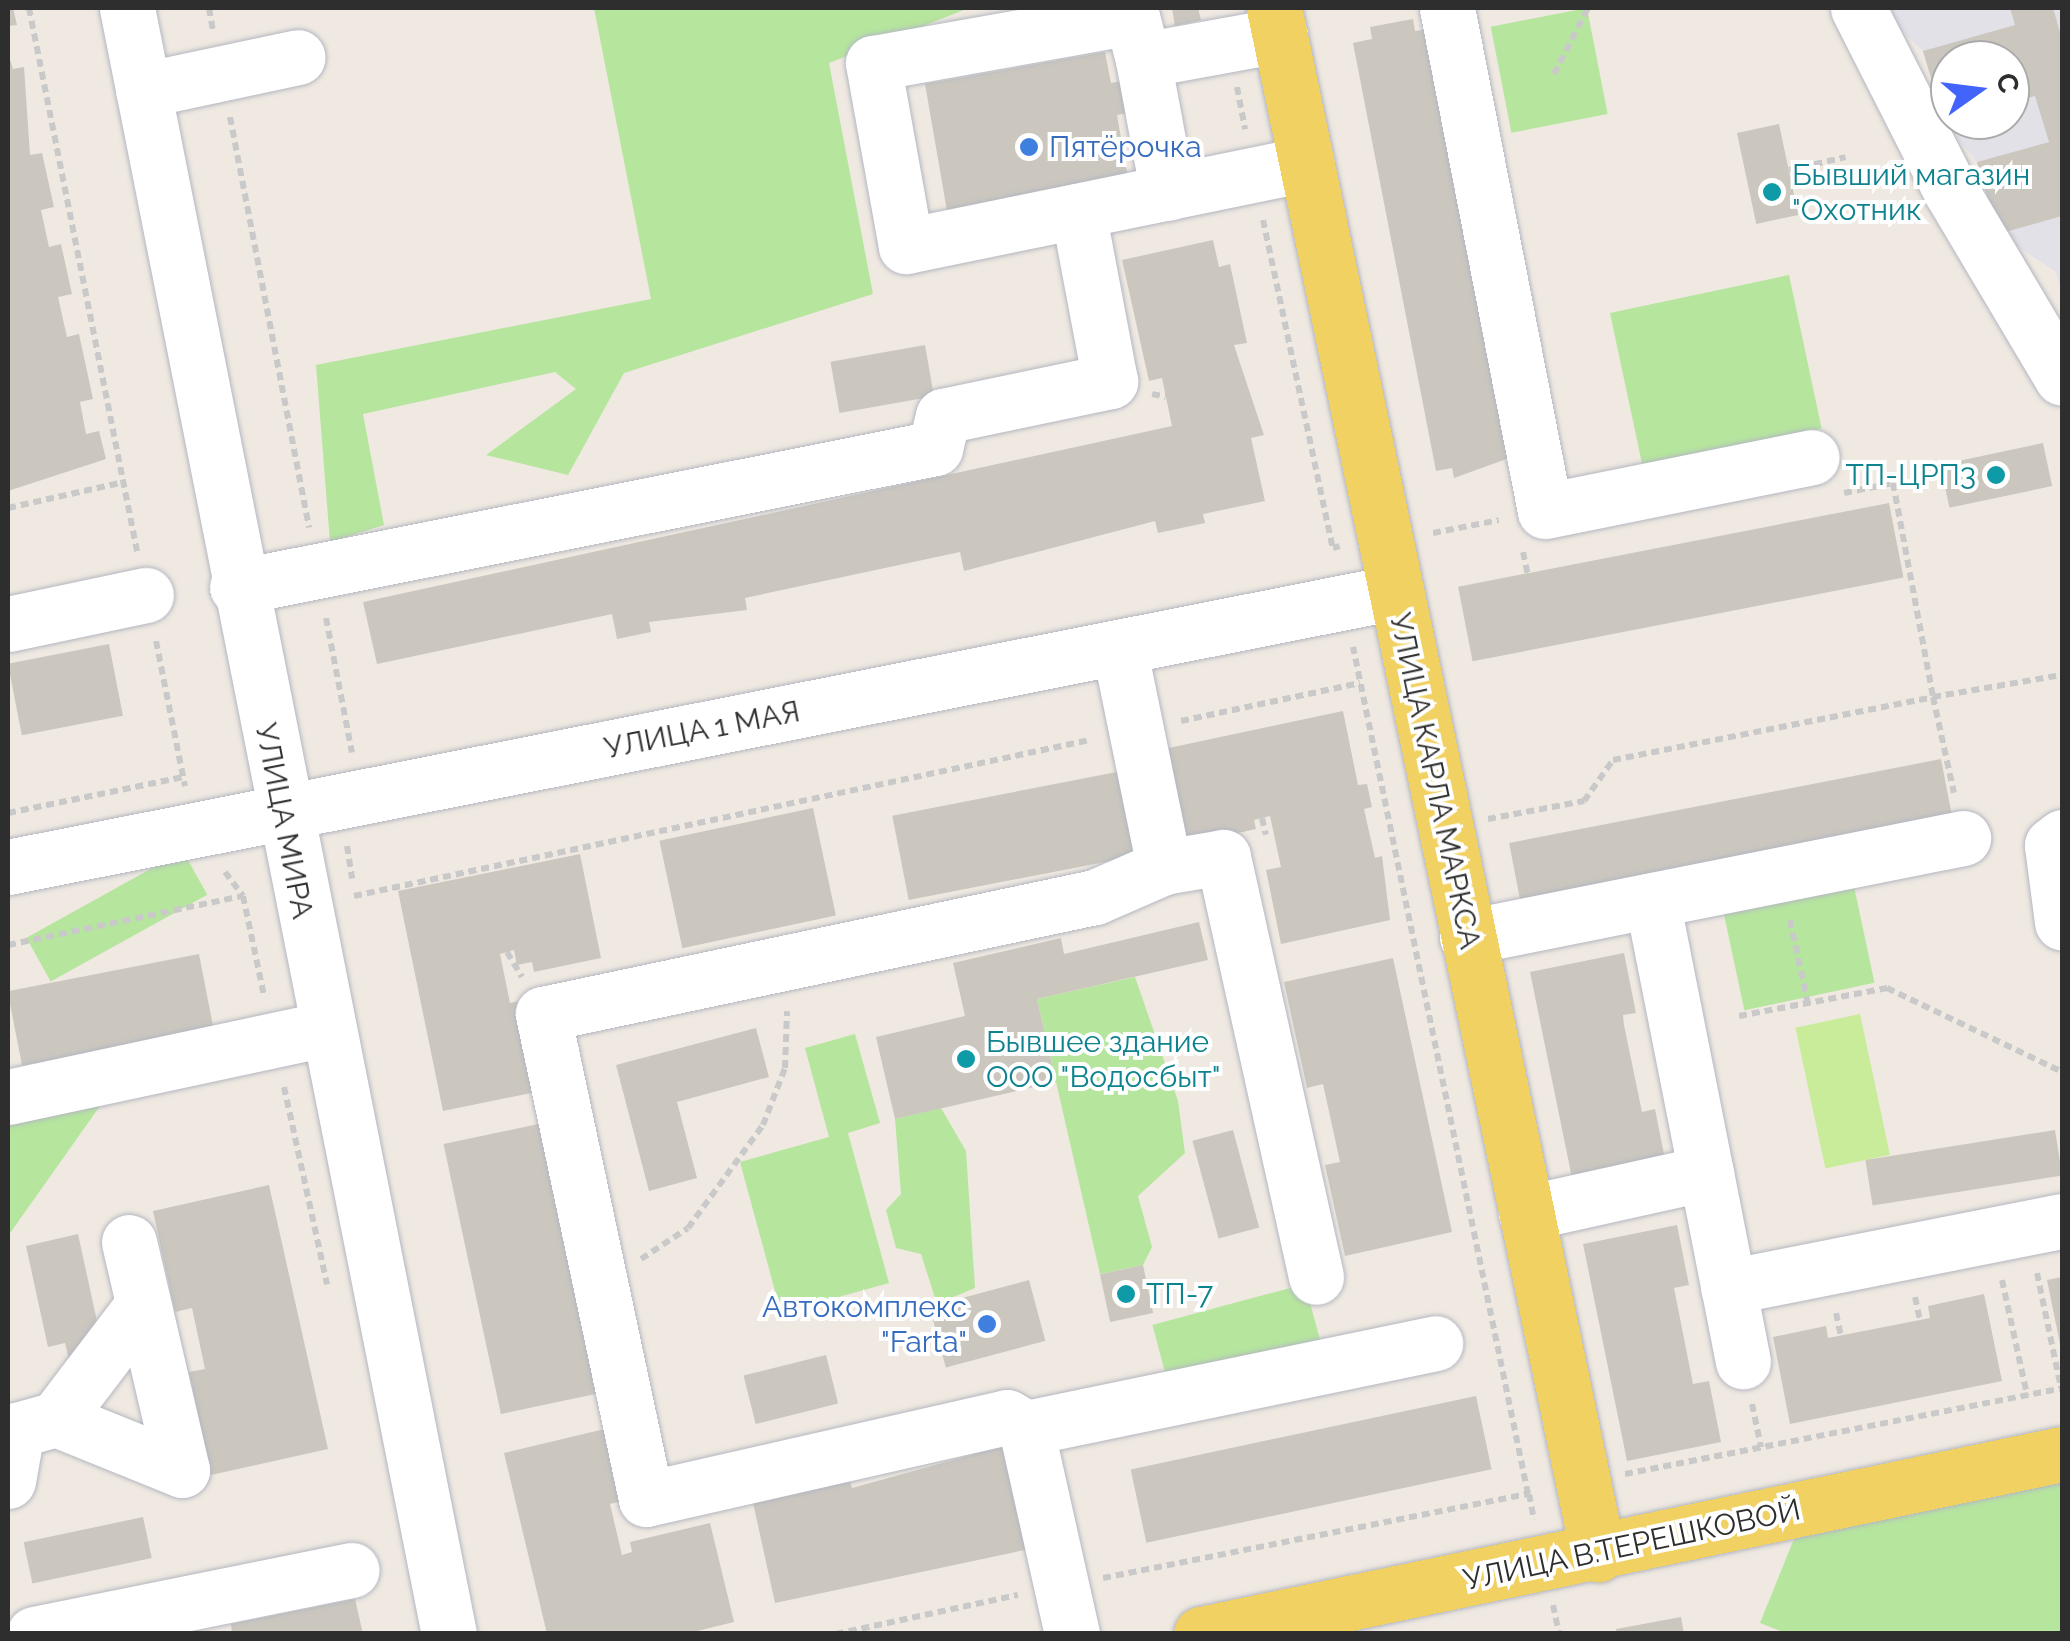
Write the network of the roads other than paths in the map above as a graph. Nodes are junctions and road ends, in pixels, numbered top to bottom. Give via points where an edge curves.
1 (127, 8) edge
2 (1447, 8) edge
3 (1858, 8) edge
4 (1277, 21) edge
5 (298, 57) dead end
6 (1143, 60) junction
7 (142, 90) junction
8 (1307, 164) junction
9 (1168, 192) junction
10 (1078, 211) junction
11 (2062, 378) edge
12 (1825, 475) road end
13 (237, 587) junction
14 (1396, 592) junction
15 (146, 595) dead end
16 (8, 624) edge
17 (1119, 647) junction
18 (281, 812) junction
19 (2062, 837) edge
20 (1964, 838) road end
21 (8, 866) edge
22 (1164, 868) junction
23 (1652, 900) junction
24 (2062, 922) edge
25 (1467, 937) junction
26 (326, 1029) junction
27 (8, 1097) edge
28 (1706, 1173) junction
29 (1526, 1213) junction
30 (2028, 1228) edge
31 (129, 1242) dead end
32 (1316, 1277) dead end
33 (1728, 1287) junction
34 (143, 1304) junction
35 (1435, 1343) dead end
36 (1744, 1361) dead end
37 (56, 1419) junction
38 (1026, 1428) junction
39 (2062, 1454) edge
40 (8, 1481) edge
41 (1598, 1554) junction
42 (352, 1570) dead end
43 (34, 1634) edge
44 (449, 1634) edge
45 (1072, 1634) edge
46 (1201, 1634) edge

1 - 7 street, УЛИЦА МИРА
2 - 12 street via 1530,514
3 - 11 street via 1950,191
4 - 6 street
4 - 8 main road, УЛИЦА КАРЛА МАРКСА
5 - 7 street
6 - 9 street
6 - 10 street via 1132,16 873,63 906,246
7 - 13 street, УЛИЦА МИРА
8 - 9 street
8 - 14 main road, УЛИЦА КАРЛА МАРКСА
9 - 10 street
10 - 13 street via 1110,381 944,416 935,448
13 - 18 street, УЛИЦА МИРА
14 - 17 street, УЛИЦА 1 МАЯ
14 - 25 main road, УЛИЦА КАРЛА МАРКСА
15 - 16 street
17 - 18 street, УЛИЦА 1 МАЯ
17 - 22 street
18 - 21 street, УЛИЦА 1 МАЯ
18 - 26 street, УЛИЦА МИРА
19 - 24 street via 2052,845
20 - 23 street
22 - 32 street via 1223,857
22 - 38 street via 1095,897 543,1014 646,1498 1008,1417
23 - 25 street
23 - 28 street
25 - 29 main road, УЛИЦА КАРЛА МАРКСА
26 - 27 street
26 - 44 street, УЛИЦА МИРА
28 - 29 street
28 - 33 street
29 - 41 main road, УЛИЦА КАРЛА МАРКСА
30 - 33 street
31 - 34 street
33 - 36 street
34 - 37 street
34 - 37 street via 182,1470
35 - 38 street
37 - 40 street via 16,1430
38 - 45 street
39 - 41 main road, УЛИЦА В.ТЕРЕШКОВОЙ
41 - 46 main road, УЛИЦА В.ТЕРЕШКОВОЙ
42 - 43 street

